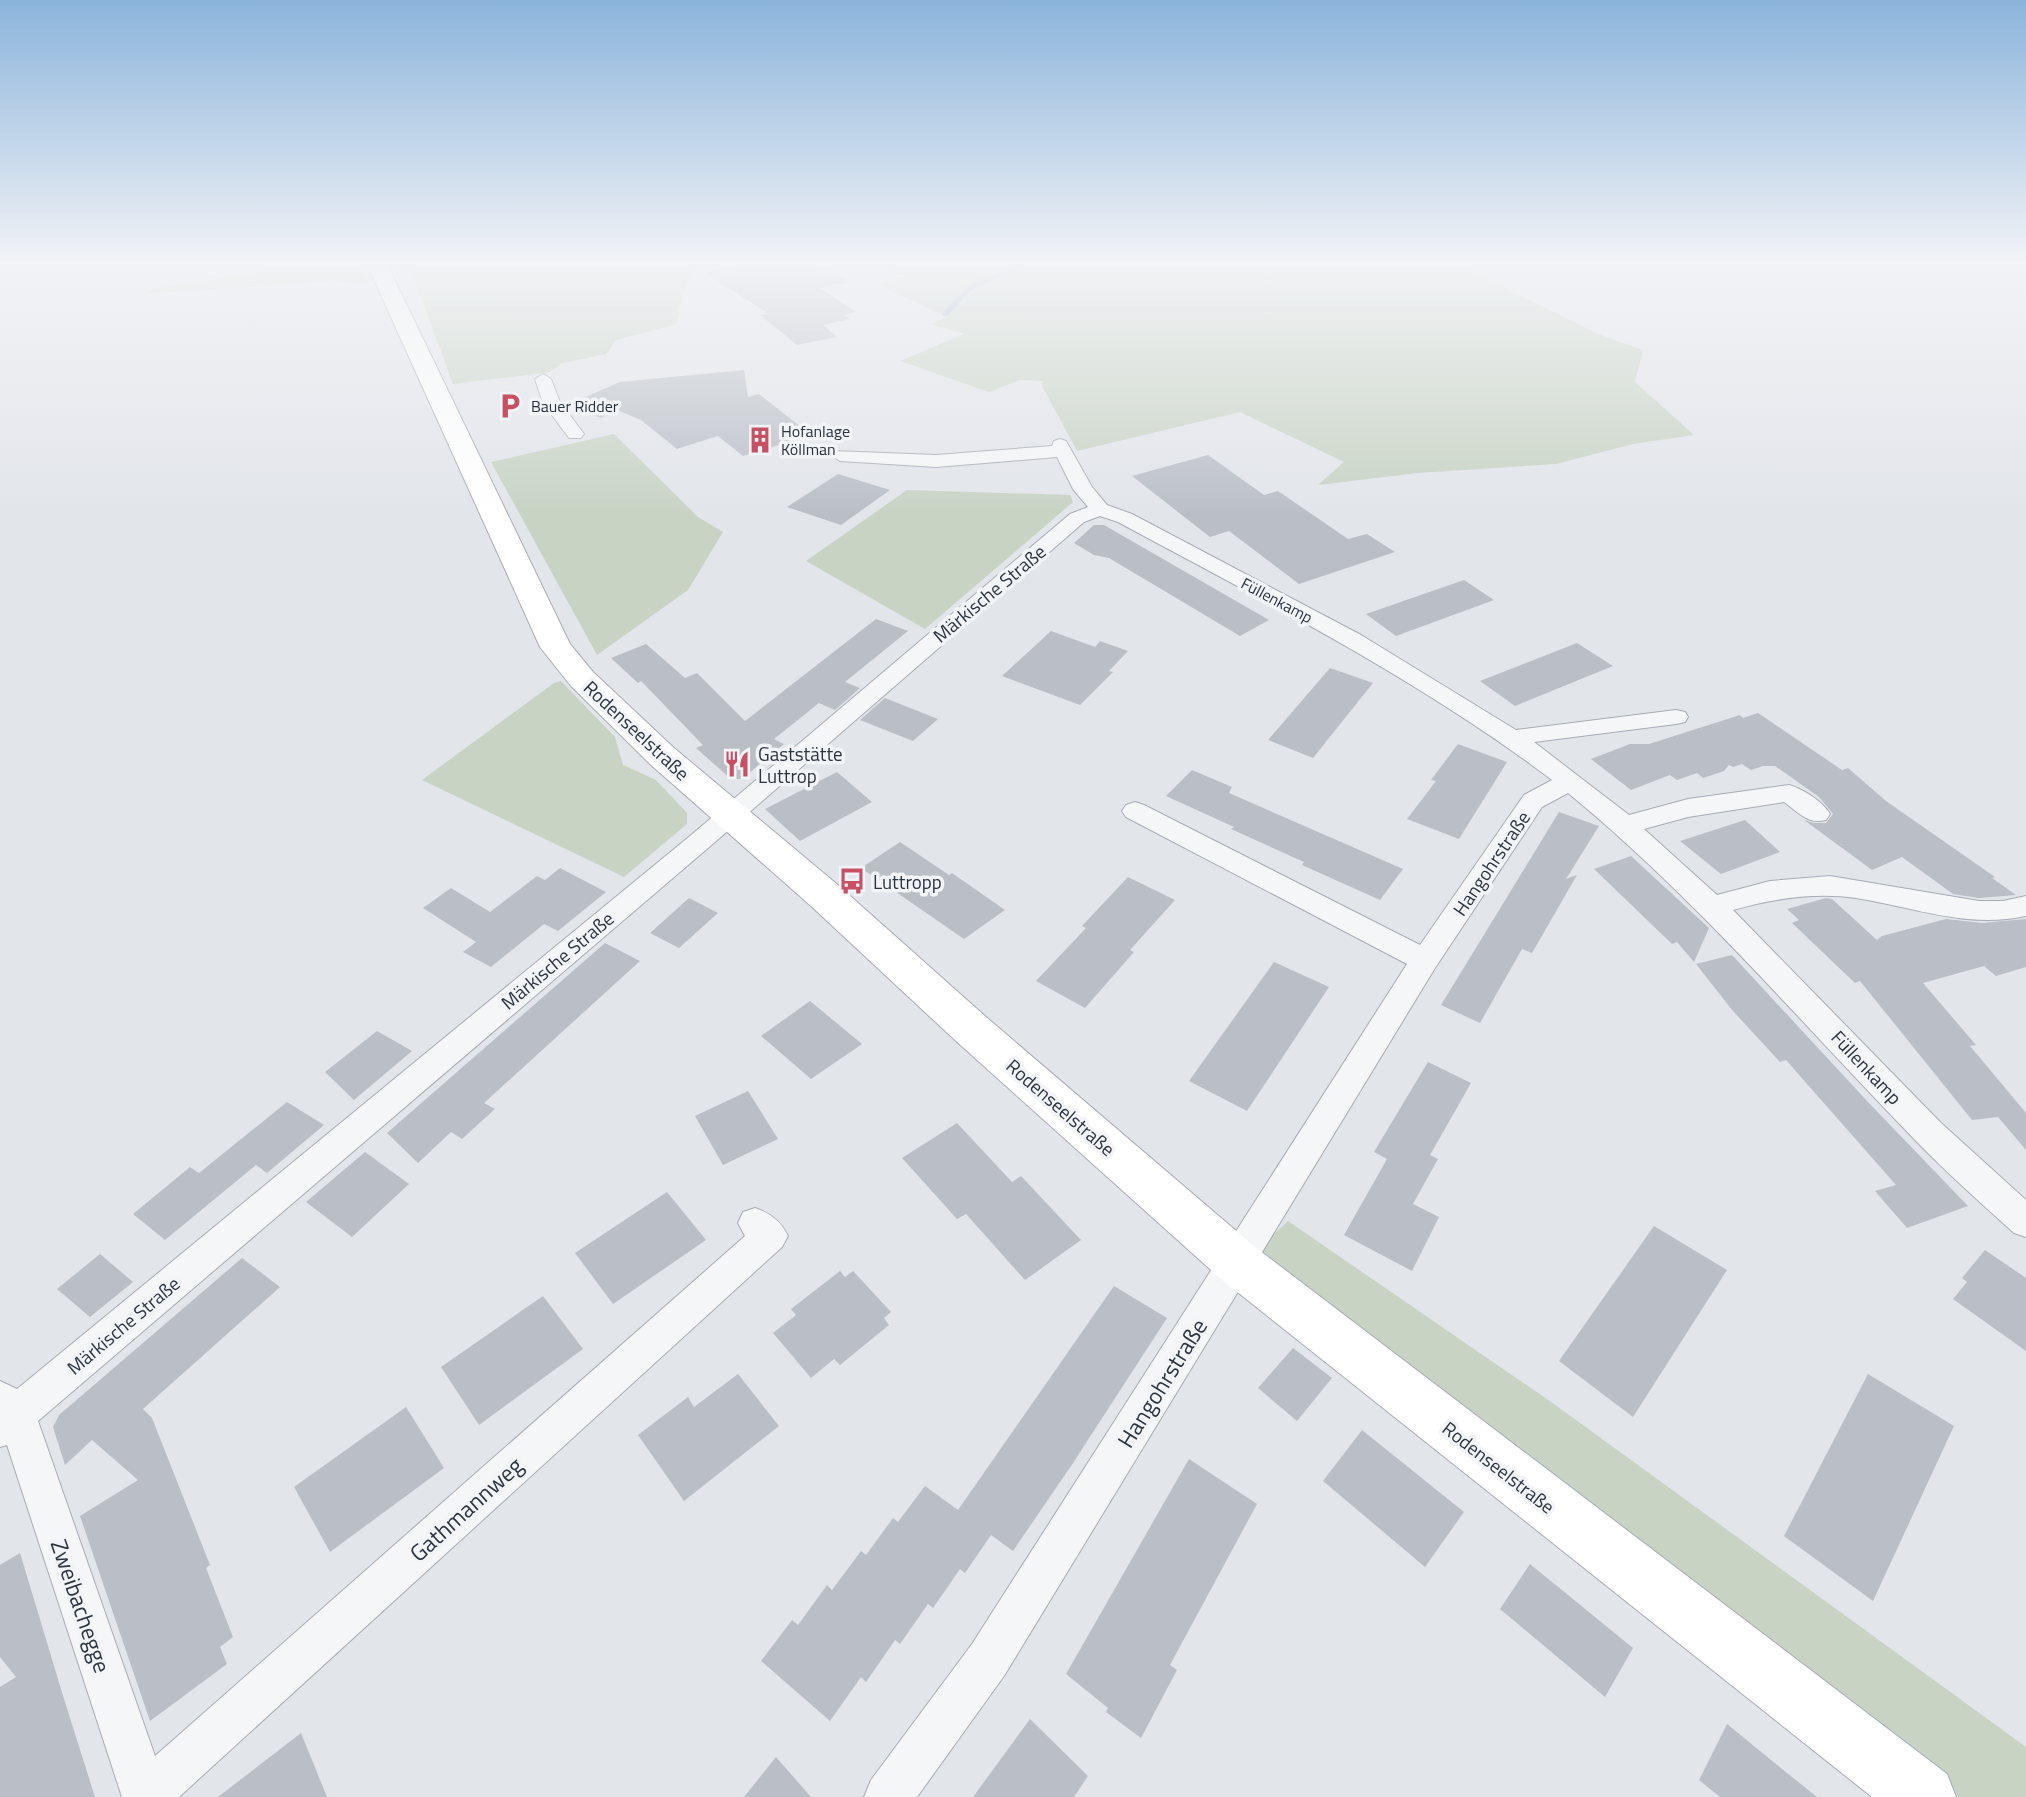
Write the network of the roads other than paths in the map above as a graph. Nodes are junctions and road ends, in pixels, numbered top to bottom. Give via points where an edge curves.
1 (416, 348) edge
2 (543, 379) dead end
3 (575, 434) dead end
4 (840, 455) dead end
5 (1100, 509) junction
6 (1676, 717) dead end
7 (1513, 738) junction
8 (1570, 780) junction
9 (1135, 811) dead end
10 (730, 814) junction
11 (1817, 814) dead end
12 (1625, 825) junction
13 (1713, 906) junction
14 (2026, 906) edge
15 (1425, 960) junction
16 (2026, 1222) edge
17 (755, 1223) dead end
18 (1238, 1263) junction
19 (5, 1414) edge
20 (146, 1796) edge
21 (888, 1797) edge
22 (1924, 1797) edge

1 - 10 main road, Rodenseelstraße via 556,646 582,679
2 - 3 street via 552,403
4 - 5 street via 936,461 1062,448
5 - 7 street, Füllenkamp via 1125,518 1430,684
5 - 10 street, Märkische Straße via 1077,518
6 - 7 street
7 - 8 street, Füllenkamp
8 - 12 street, Füllenkamp
8 - 15 street, Hangohrstraße via 1533,801
9 - 15 street
10 - 18 main road, Rodenseelstraße
10 - 19 street, Märkische Straße
11 - 12 street via 1789,793 1688,808
12 - 13 street, Füllenkamp
13 - 14 street via 1781,889 1829,886 1966,911 2007,912
13 - 16 street, Füllenkamp via 1931,1134
15 - 18 street, Hangohrstraße
17 - 20 street, Gathmannweg via 770,1236
18 - 21 street, Hangohrstraße via 988,1660
18 - 22 main road, Rodenseelstraße
19 - 20 street, Zweibachegge

